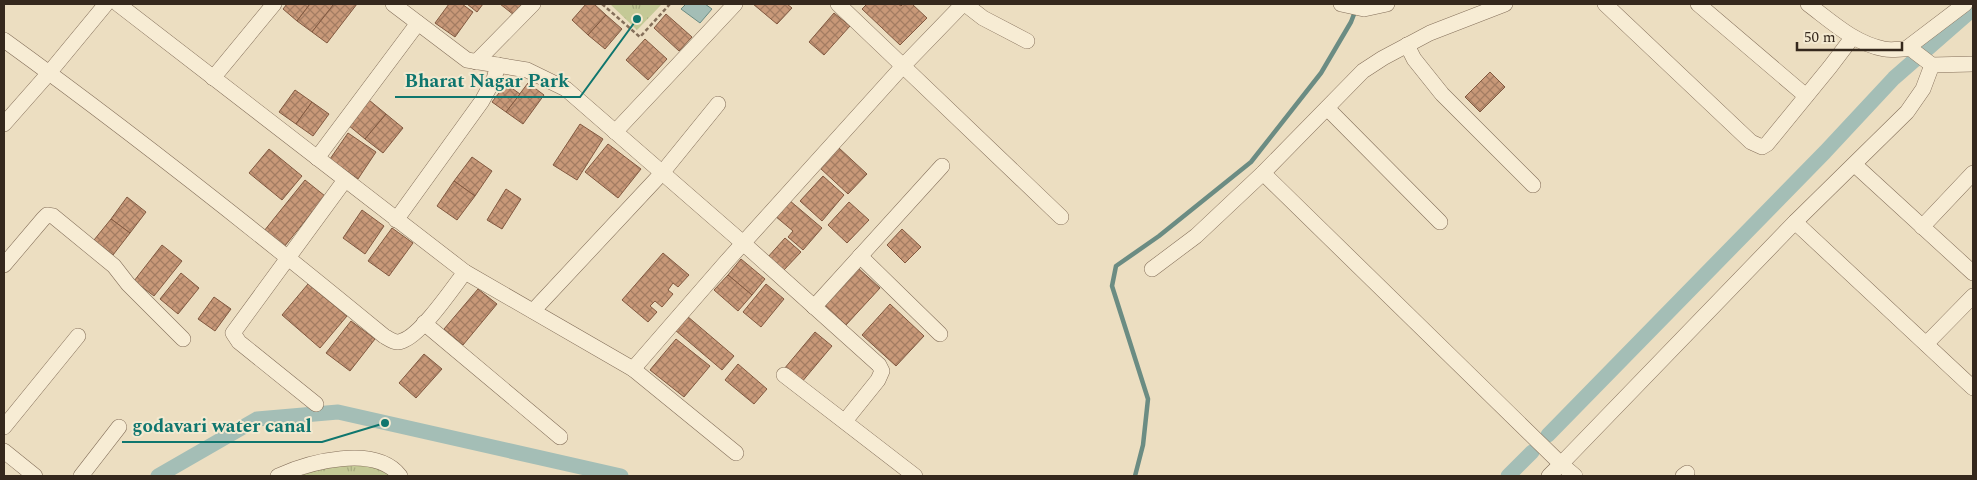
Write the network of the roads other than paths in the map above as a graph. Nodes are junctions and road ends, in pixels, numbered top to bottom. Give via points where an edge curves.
1 (106, 4) edge
2 (118, 4) edge
3 (274, 4) edge
4 (393, 4) edge
5 (533, 4) edge
6 (735, 4) edge
7 (838, 4) edge
8 (964, 4) edge
9 (1341, 4) edge
10 (1387, 4) edge
11 (1505, 4) edge
12 (1605, 4) edge
13 (1698, 4) edge
14 (1808, 4) edge
15 (1965, 4) edge
16 (418, 23) junction
17 (1852, 38) junction
18 (4, 40) edge
19 (1027, 41) dead end
20 (1407, 45) junction
21 (1911, 49) junction
22 (476, 62) junction
23 (1929, 64) junction
24 (1973, 64) edge
25 (498, 65) junction
26 (903, 66) junction
27 (50, 73) junction
28 (213, 78) junction
29 (1806, 96) junction
30 (718, 104) dead end
31 (1327, 108) junction
32 (4, 124) edge
33 (615, 132) junction
34 (317, 158) junction
35 (1855, 165) junction
36 (942, 166) dead end
37 (662, 173) junction
38 (1263, 173) junction
39 (1973, 173) edge
40 (345, 180) junction
41 (1533, 185) dead end
42 (1062, 216) dead end
43 (396, 220) junction
44 (1440, 222) dead end
45 (1795, 222) junction
46 (1922, 227) junction
47 (743, 243) junction
48 (288, 256) junction
49 (860, 256) junction
50 (4, 265) edge
51 (1152, 269) dead end
52 (465, 272) junction
53 (1973, 273) edge
54 (1973, 296) edge
55 (814, 306) junction
56 (533, 311) junction
57 (424, 323) junction
58 (940, 334) dead end
59 (78, 336) dead end
60 (184, 340) dead end
61 (1926, 344) junction
62 (632, 369) junction
63 (784, 375) dead end
64 (1973, 388) edge
65 (316, 404) dead end
66 (844, 421) junction
67 (4, 427) edge
68 (119, 427) dead end
69 (560, 437) dead end
70 (4, 451) edge
71 (736, 453) dead end
72 (1561, 464) junction
73 (35, 476) edge
74 (81, 476) edge
75 (278, 476) edge
76 (400, 476) edge
77 (915, 476) edge
78 (1549, 476) edge
79 (1575, 476) edge

1 - 27 street
2 - 28 street
3 - 28 street
4 - 16 street
5 - 22 street
6 - 33 street
7 - 26 street
8 - 19 street
8 - 26 street
9 - 10 street via 1364,9
11 - 20 street
12 - 29 street via 1757,145 1767,144
13 - 29 street
14 - 17 street
15 - 21 street
16 - 22 street via 468,60
16 - 34 street
17 - 21 street via 1885,50
17 - 29 street
18 - 27 street
20 - 31 street via 1362,71
20 - 41 street via 1442,94
21 - 23 street
22 - 25 street
23 - 24 street
23 - 35 street via 1923,89 1915,101
25 - 33 street via 527,70 566,89
25 - 43 street via 482,101
26 - 42 street
26 - 47 street
27 - 32 street
27 - 48 street
28 - 34 street
30 - 37 street
31 - 38 street
31 - 44 street
33 - 37 street
34 - 40 street
35 - 45 street
35 - 46 street
36 - 49 street
37 - 47 street
37 - 56 street
38 - 51 street via 1196,236
38 - 72 street
39 - 46 street
40 - 43 street
40 - 48 street
43 - 52 street
45 - 61 street
45 - 72 street
46 - 53 street
47 - 55 street
47 - 62 street
48 - 57 street via 384,336 396,342 410,337
48 - 65 street via 233,333 239,342
49 - 55 street
49 - 58 street
50 - 60 street via 43,218 53,216 114,266
52 - 56 street
52 - 57 street
54 - 61 street
55 - 66 street via 882,371
56 - 62 street
57 - 69 street
59 - 67 street
61 - 64 street
62 - 71 street
63 - 66 street
66 - 77 street
68 - 74 street
70 - 73 street
72 - 78 street
72 - 79 street
75 - 76 street via 332,460 363,459 383,462

